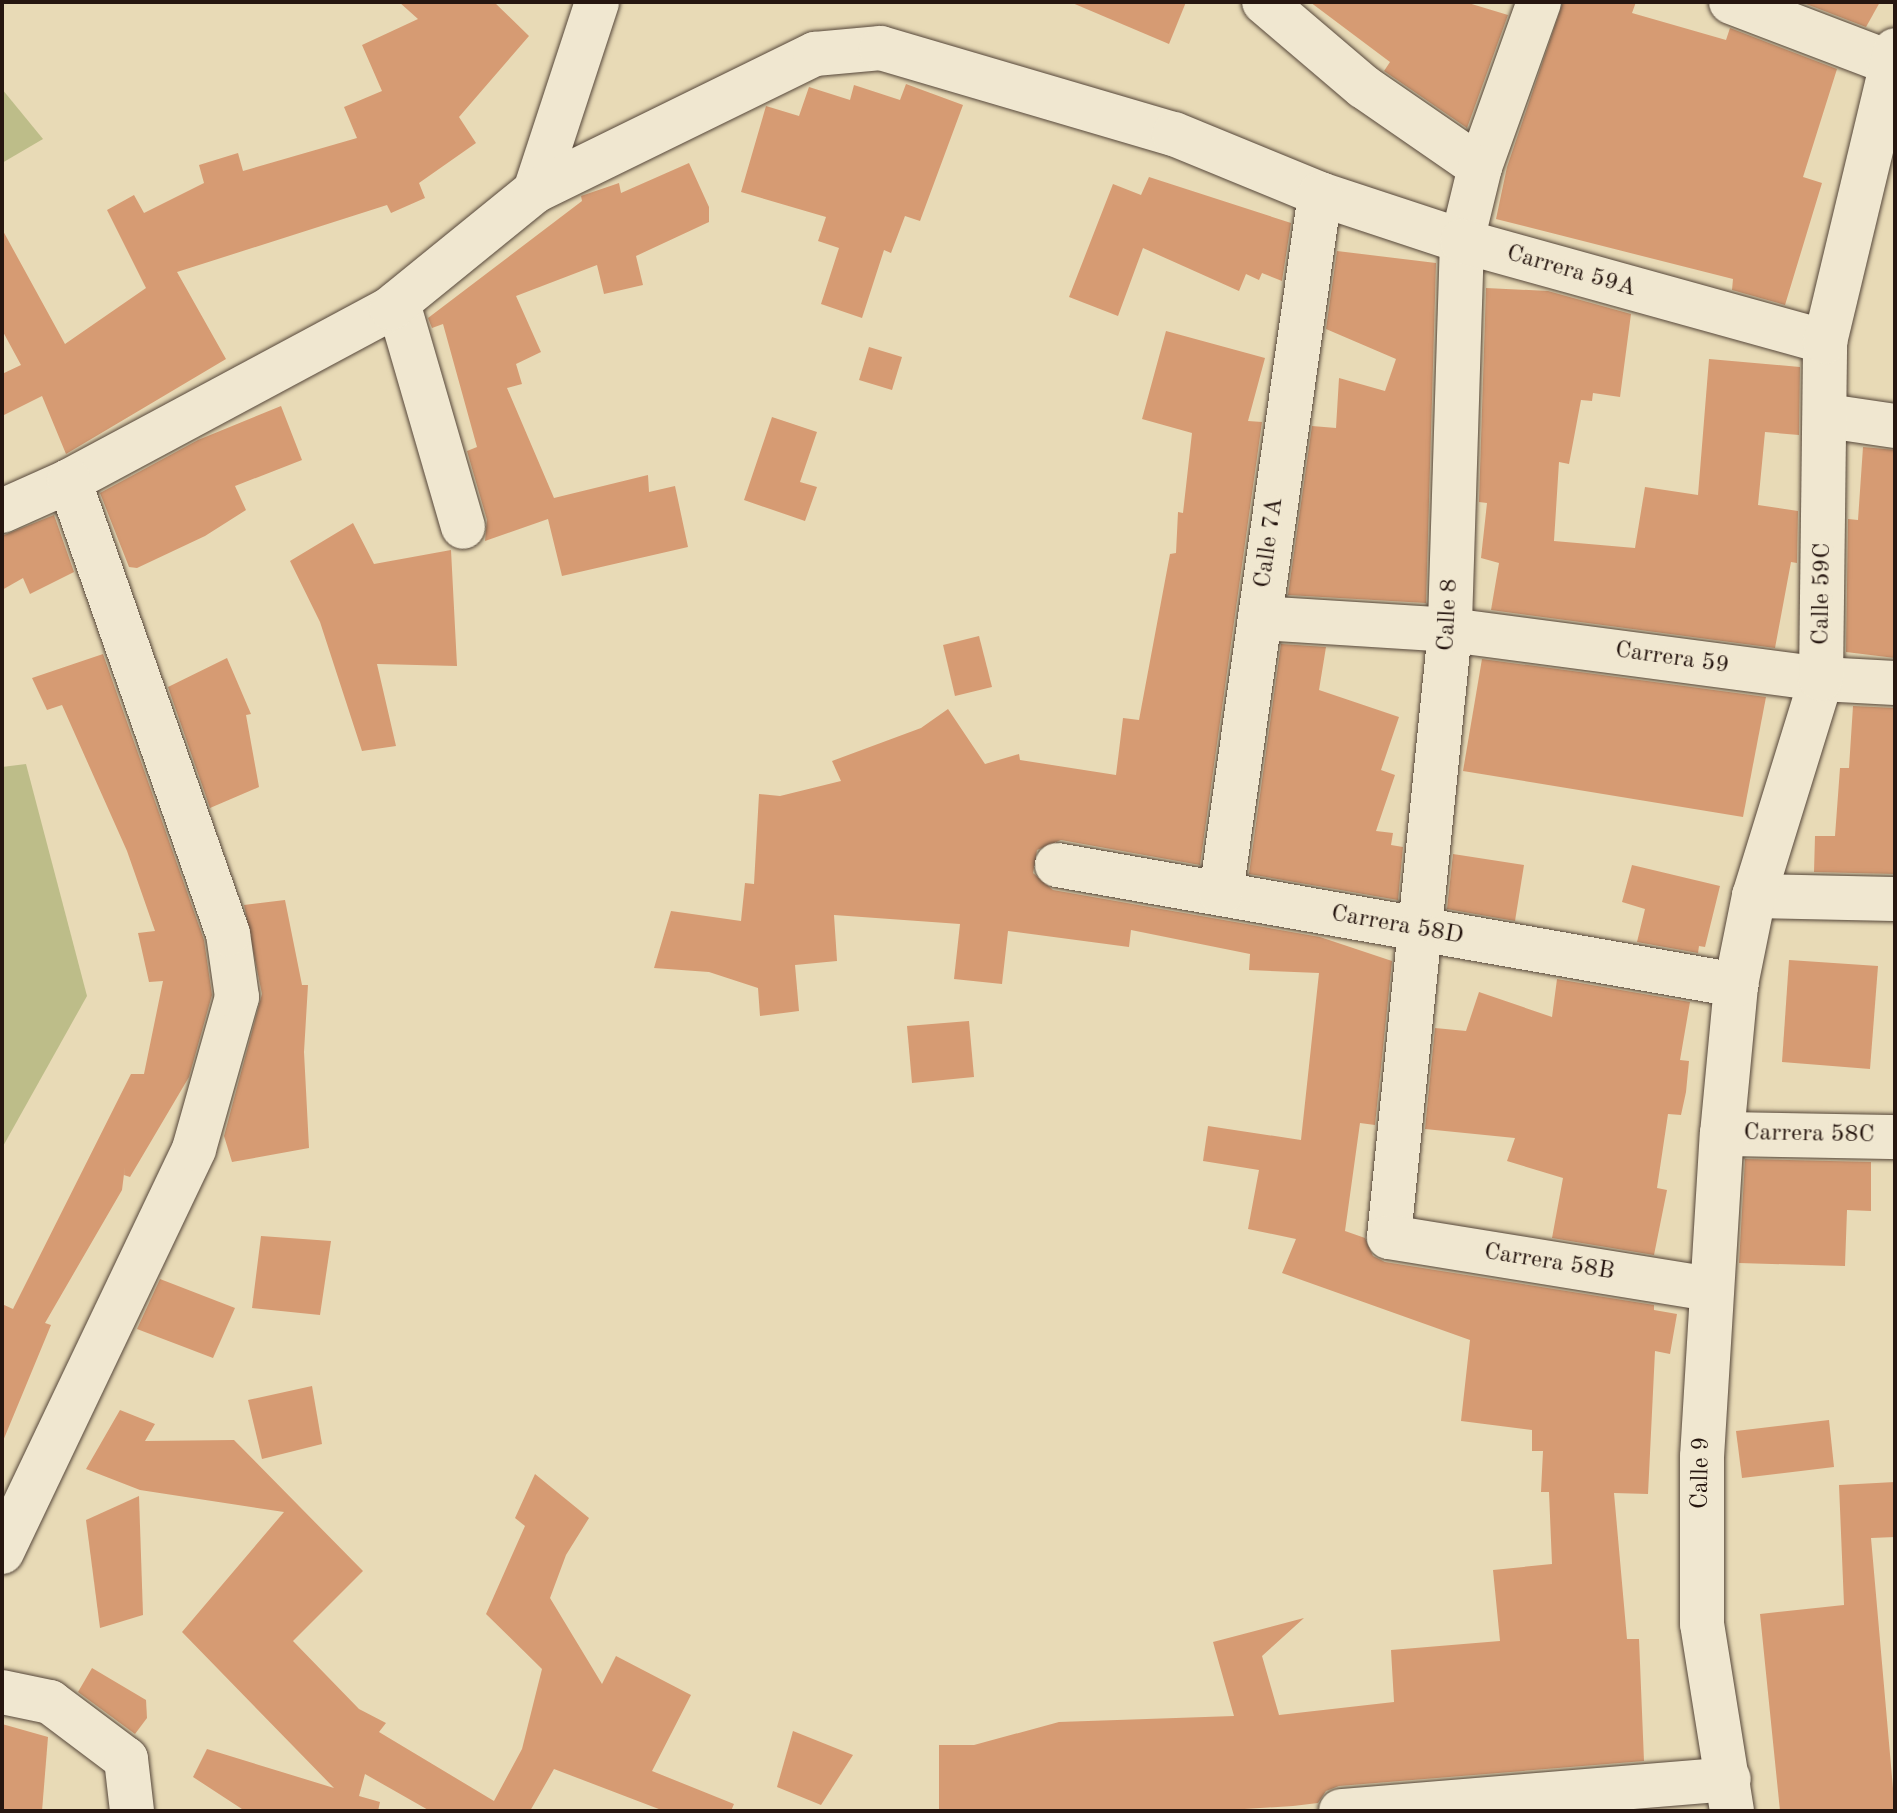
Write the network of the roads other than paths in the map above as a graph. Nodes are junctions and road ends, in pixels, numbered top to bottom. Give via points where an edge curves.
1 (597, 2) edge
2 (1264, 2) edge
3 (1539, 2) edge
4 (1731, 2) edge
5 (1892, 56) edge
6 (1480, 167) junction
7 (535, 191) junction
8 (1320, 194) junction
9 (1462, 241) junction
10 (398, 303) junction
11 (1825, 342) junction
12 (1827, 416) junction
13 (1895, 426) edge
14 (69, 481) junction
15 (2, 511) edge
16 (463, 527) dead end
17 (1260, 618) junction
18 (1450, 630) junction
19 (1821, 679) junction
20 (1895, 683) edge
21 (1057, 865) dead end
22 (1221, 893) junction
23 (1754, 896) junction
24 (1895, 899) edge
25 (1418, 931) junction
26 (1736, 985) junction
27 (1722, 1134) junction
28 (1895, 1137) edge
29 (1389, 1237) joint
30 (1710, 1289) junction
31 (2, 1552) edge
32 (2, 1692) edge
33 (1730, 1795) edge
34 (132, 1811) edge
35 (1345, 1811) edge

1 - 7 street
2 - 6 street via 1364,87
3 - 6 street, Calle 8
4 - 5 street
5 - 11 street, Calle 59C
6 - 9 street, Calle 8
7 - 8 street, Carrera 59A via 815,54 881,48 1174,134
7 - 10 street, Carrera 59A
8 - 9 street, Carrera 59A
8 - 17 street, Calle 7A
9 - 11 street, Carrera 59A
9 - 18 street, Calle 8
10 - 14 street, Carrera 59A
10 - 16 street
11 - 12 street, Calle 59C
12 - 13 street
12 - 19 street, Calle 59C
14 - 15 street, Carrera 59A
14 - 31 street via 228,934 237,997 194,1149
17 - 18 street, Carrera 59
17 - 22 street, Calle 7A
18 - 19 street, Carrera 59
18 - 25 street, Calle 8
19 - 20 street, Carrera 59
19 - 23 street, Calle 59C
21 - 22 street, Carrera 58D
22 - 25 street, Carrera 58D
23 - 24 street
23 - 26 street, Calle 59C
25 - 26 street, Carrera 58D
25 - 29 street, Calle 8
26 - 27 street, Calle 59C
27 - 28 street, Carrera 58C
27 - 30 street, Calle 9
29 - 30 street, Carrera 58B
30 - 33 street, Calle 9 via 1702,1624
32 - 34 street via 50,1702 126,1759
33 - 35 street

